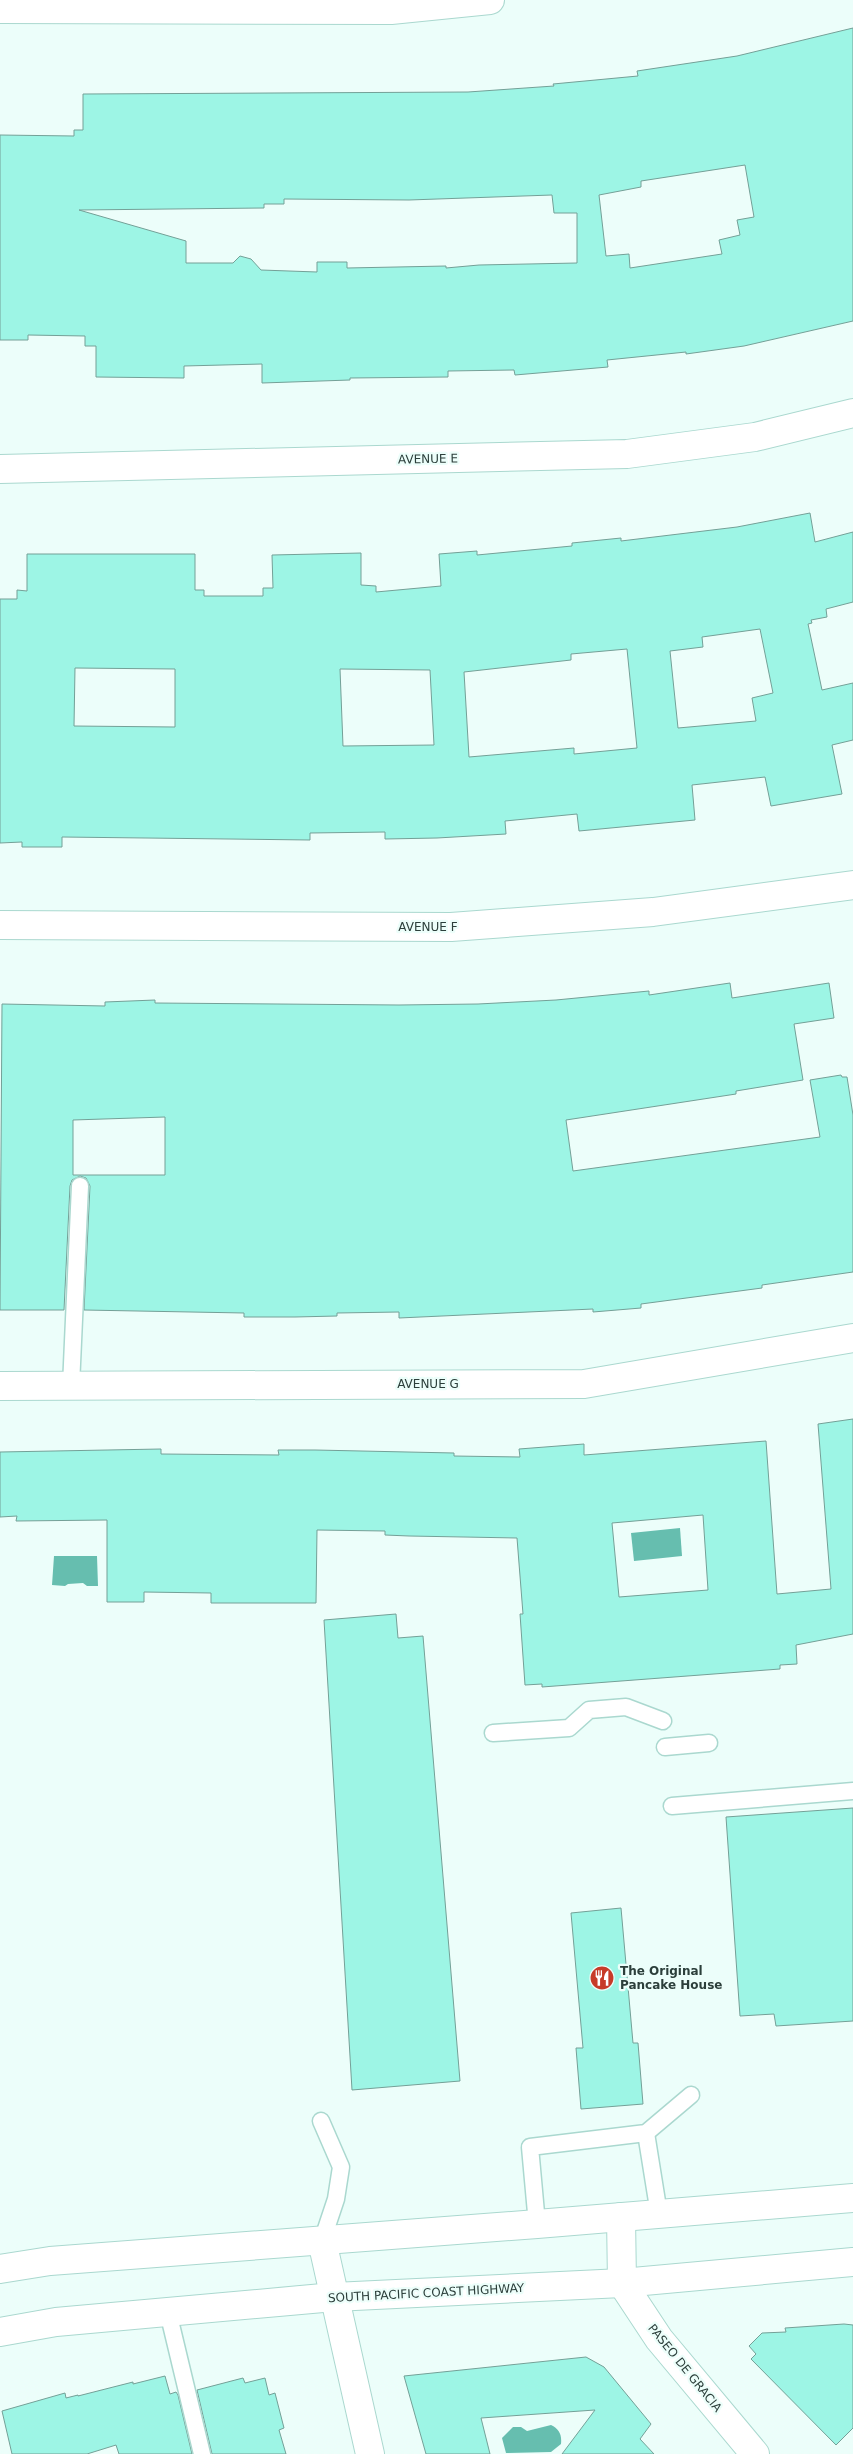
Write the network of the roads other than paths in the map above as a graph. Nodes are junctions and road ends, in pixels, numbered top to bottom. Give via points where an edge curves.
1 (490, 0) edge
2 (0, 9) edge
3 (853, 413) edge
4 (0, 469) edge
5 (853, 885) edge
6 (0, 925) edge
7 (80, 1186) dead end
8 (853, 1338) edge
9 (0, 1386) edge
10 (72, 1386) junction
11 (663, 1721) dead end
12 (492, 1733) dead end
13 (709, 1743) dead end
14 (666, 1746) dead end
15 (853, 1790) edge
16 (672, 1806) dead end
17 (691, 2095) dead end
18 (321, 2121) dead end
19 (646, 2133) junction
20 (853, 2198) edge
21 (658, 2214) junction
22 (621, 2218) junction
23 (537, 2224) junction
24 (322, 2241) junction
25 (853, 2262) edge
26 (0, 2269) edge
27 (622, 2283) junction
28 (334, 2297) junction
29 (168, 2312) junction
30 (0, 2332) edge
31 (202, 2454) edge
32 (370, 2454) edge
33 (755, 2454) edge

1 - 2 main road via 392,10
3 - 4 main road, AVENUE E via 755,437 627,454
5 - 6 main road, AVENUE F via 653,912 451,927
7 - 10 lane
8 - 10 main road, AVENUE G via 584,1384
9 - 10 main road, AVENUE G
11 - 12 lane via 626,1707 589,1710 569,1728
13 - 14 lane
15 - 16 lane
17 - 19 lane
18 - 24 lane via 341,2167 336,2199
19 - 21 lane
19 - 23 lane via 530,2147
20 - 21 main road
21 - 22 main road
22 - 23 main road
22 - 27 main road
23 - 24 main road
24 - 26 main road via 50,2261
24 - 28 main road
25 - 27 main road, SOUTH PACIFIC COAST HIGHWAY
27 - 28 main road, SOUTH PACIFIC COAST HIGHWAY
27 - 33 main road, PASEO DE GRACIA via 659,2338
28 - 29 main road, SOUTH PACIFIC COAST HIGHWAY
28 - 32 main road
29 - 30 main road, SOUTH PACIFIC COAST HIGHWAY via 56,2322
29 - 31 lane

